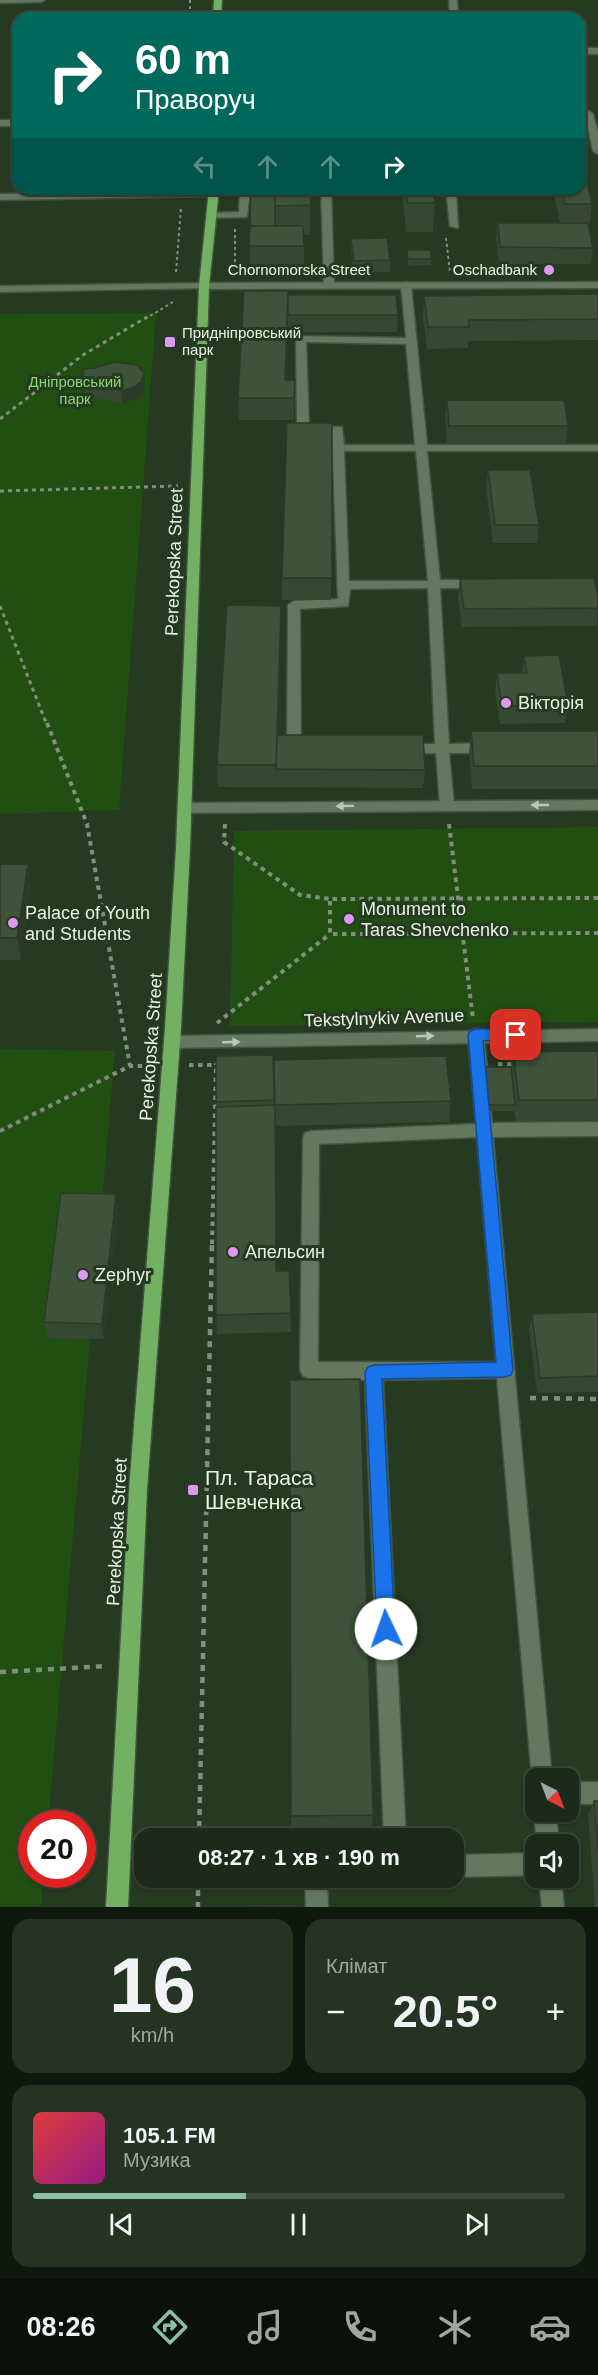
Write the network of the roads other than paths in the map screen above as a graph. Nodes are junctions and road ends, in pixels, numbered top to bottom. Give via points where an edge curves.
1 (40, 0) edge
2 (0, 1) edge
3 (589, 115) edge
4 (598, 151) edge
5 (121, 195) edge
6 (214, 195) edge
7 (245, 195) edge
8 (326, 195) edge
9 (452, 195) edge
10 (0, 197) edge
11 (212, 216) junction
12 (455, 226) road end
13 (329, 285) junction
14 (406, 285) junction
15 (598, 285) edge
16 (204, 286) junction
17 (0, 289) edge
18 (412, 342) junction
19 (339, 448) junction
20 (422, 448) junction
21 (598, 448) edge
22 (434, 584) junction
23 (493, 584) edge
24 (343, 585) junction
25 (442, 748) junction
26 (509, 748) edge
27 (385, 749) edge
28 (306, 751) edge
29 (447, 805) junction
30 (598, 805) edge
31 (184, 808) junction
32 (476, 1035) junction
33 (598, 1035) edge
34 (172, 1042) junction
35 (485, 1130) junction
36 (598, 1130) edge
37 (505, 1370) junction
38 (374, 1372) junction
39 (541, 1768) edge
40 (579, 1793) edge
41 (598, 1793) edge
42 (395, 1828) edge
43 (525, 1864) edge
44 (464, 1866) edge
45 (316, 1888) edge
46 (551, 1888) edge
47 (117, 1907) edge
48 (317, 1907) edge
49 (553, 1907) edge

1 - 2 street
3 - 4 street
5 - 10 street
6 - 11 main road, Perekopska Street
7 - 11 street via 244,215
8 - 13 street
9 - 12 street
11 - 16 main road, Perekopska Street
13 - 14 street, Chornomorska Street
13 - 16 street, Chornomorska Street
14 - 15 street, Chornomorska Street
14 - 18 street
16 - 17 street, Chornomorska Street
16 - 31 main road, Perekopska Street
18 - 19 street via 301,339 303,429 338,429
18 - 20 street
19 - 20 street
19 - 24 street
20 - 21 street
20 - 22 street
22 - 23 street
22 - 24 street
22 - 25 street
24 - 28 street via 344,603 294,605 294,751
25 - 26 street
25 - 27 street
25 - 29 street
30 -> 29 street
29 -> 31 street
31 - 34 main road, Perekopska Street
32 - 33 street, Tekstylnykiv Avenue
34 -> 32 street, Tekstylnykiv Avenue
32 - 35 street
34 - 47 main road, Perekopska Street via 138,1490
35 - 36 street
35 - 37 street
35 - 38 street via 311,1138 309,1370
37 - 38 street
37 - 39 street
38 - 42 street
40 - 41 street
43 - 44 street
45 - 48 street
46 - 49 street

